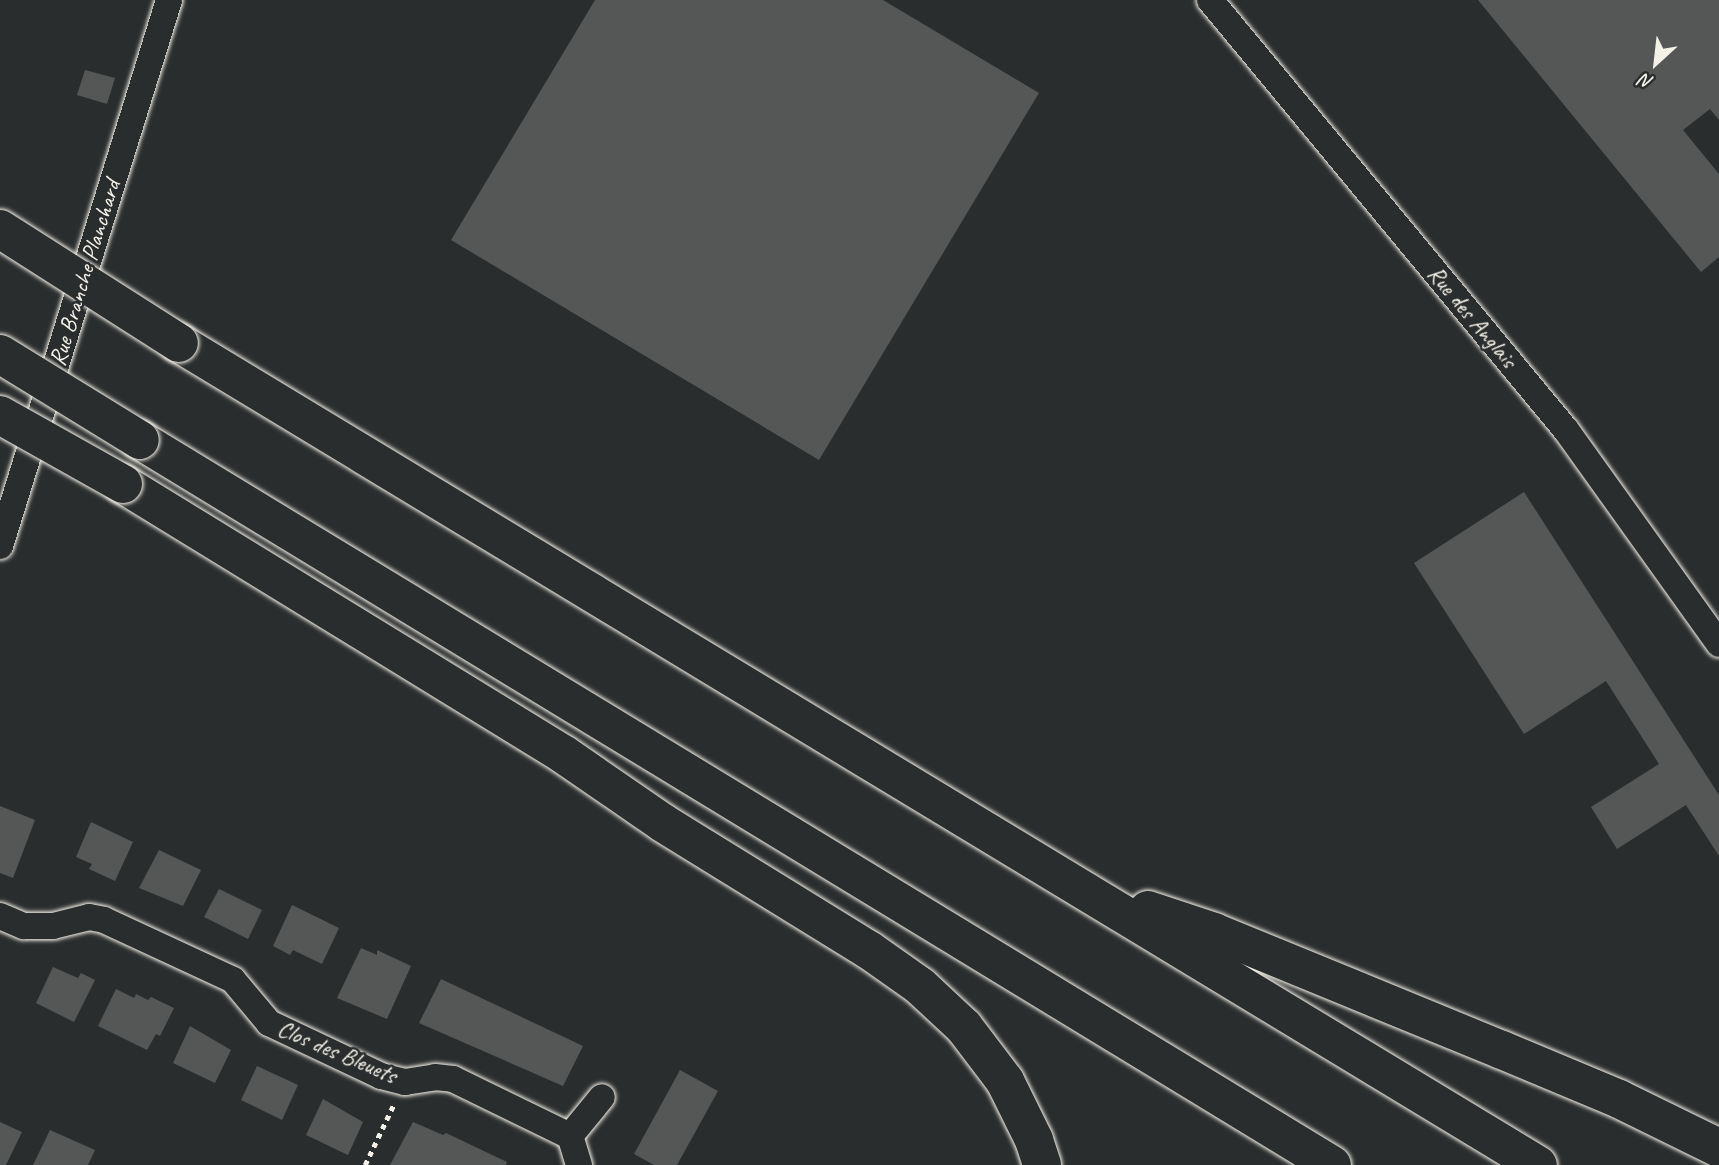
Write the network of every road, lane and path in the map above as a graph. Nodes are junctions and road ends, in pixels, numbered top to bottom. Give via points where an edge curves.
1 (169, 0) edge
2 (1210, 0) edge
3 (0, 229) edge
4 (0, 354) edge
5 (0, 415) edge
6 (0, 546) edge
7 (1719, 644) edge
8 (563, 754) junction
9 (807, 847) junction
10 (1080, 887) junction
11 (0, 916) edge
12 (405, 1082) junction
13 (602, 1097) dead end
14 (570, 1136) junction
15 (1715, 1144) edge
16 (365, 1165) edge
17 (579, 1165) edge
18 (1042, 1165) edge
19 (1332, 1165) edge
20 (1538, 1165) edge

1 - 6 street, Rue Branche Planchard
2 - 7 street, Rue des Anglais via 1566,430
3 - 10 highway, bridge via 179,343
4 - 9 highway, bridge
5 - 8 highway, bridge via 123,484
8 - 9 highway
8 - 18 highway via 663,824 920,986 964,1027 1005,1081
9 - 19 highway
10 - 15 highway via 1227,938 1619,1099
10 - 20 highway
11 - 12 street, Clos des Bleuets via 24,926 53,926 89,917 104,920 233,980 269,1023 382,1076
12 - 14 street, Clos des Bleuets via 453,1079
12 - 16 path
13 - 14 street
14 - 17 street

